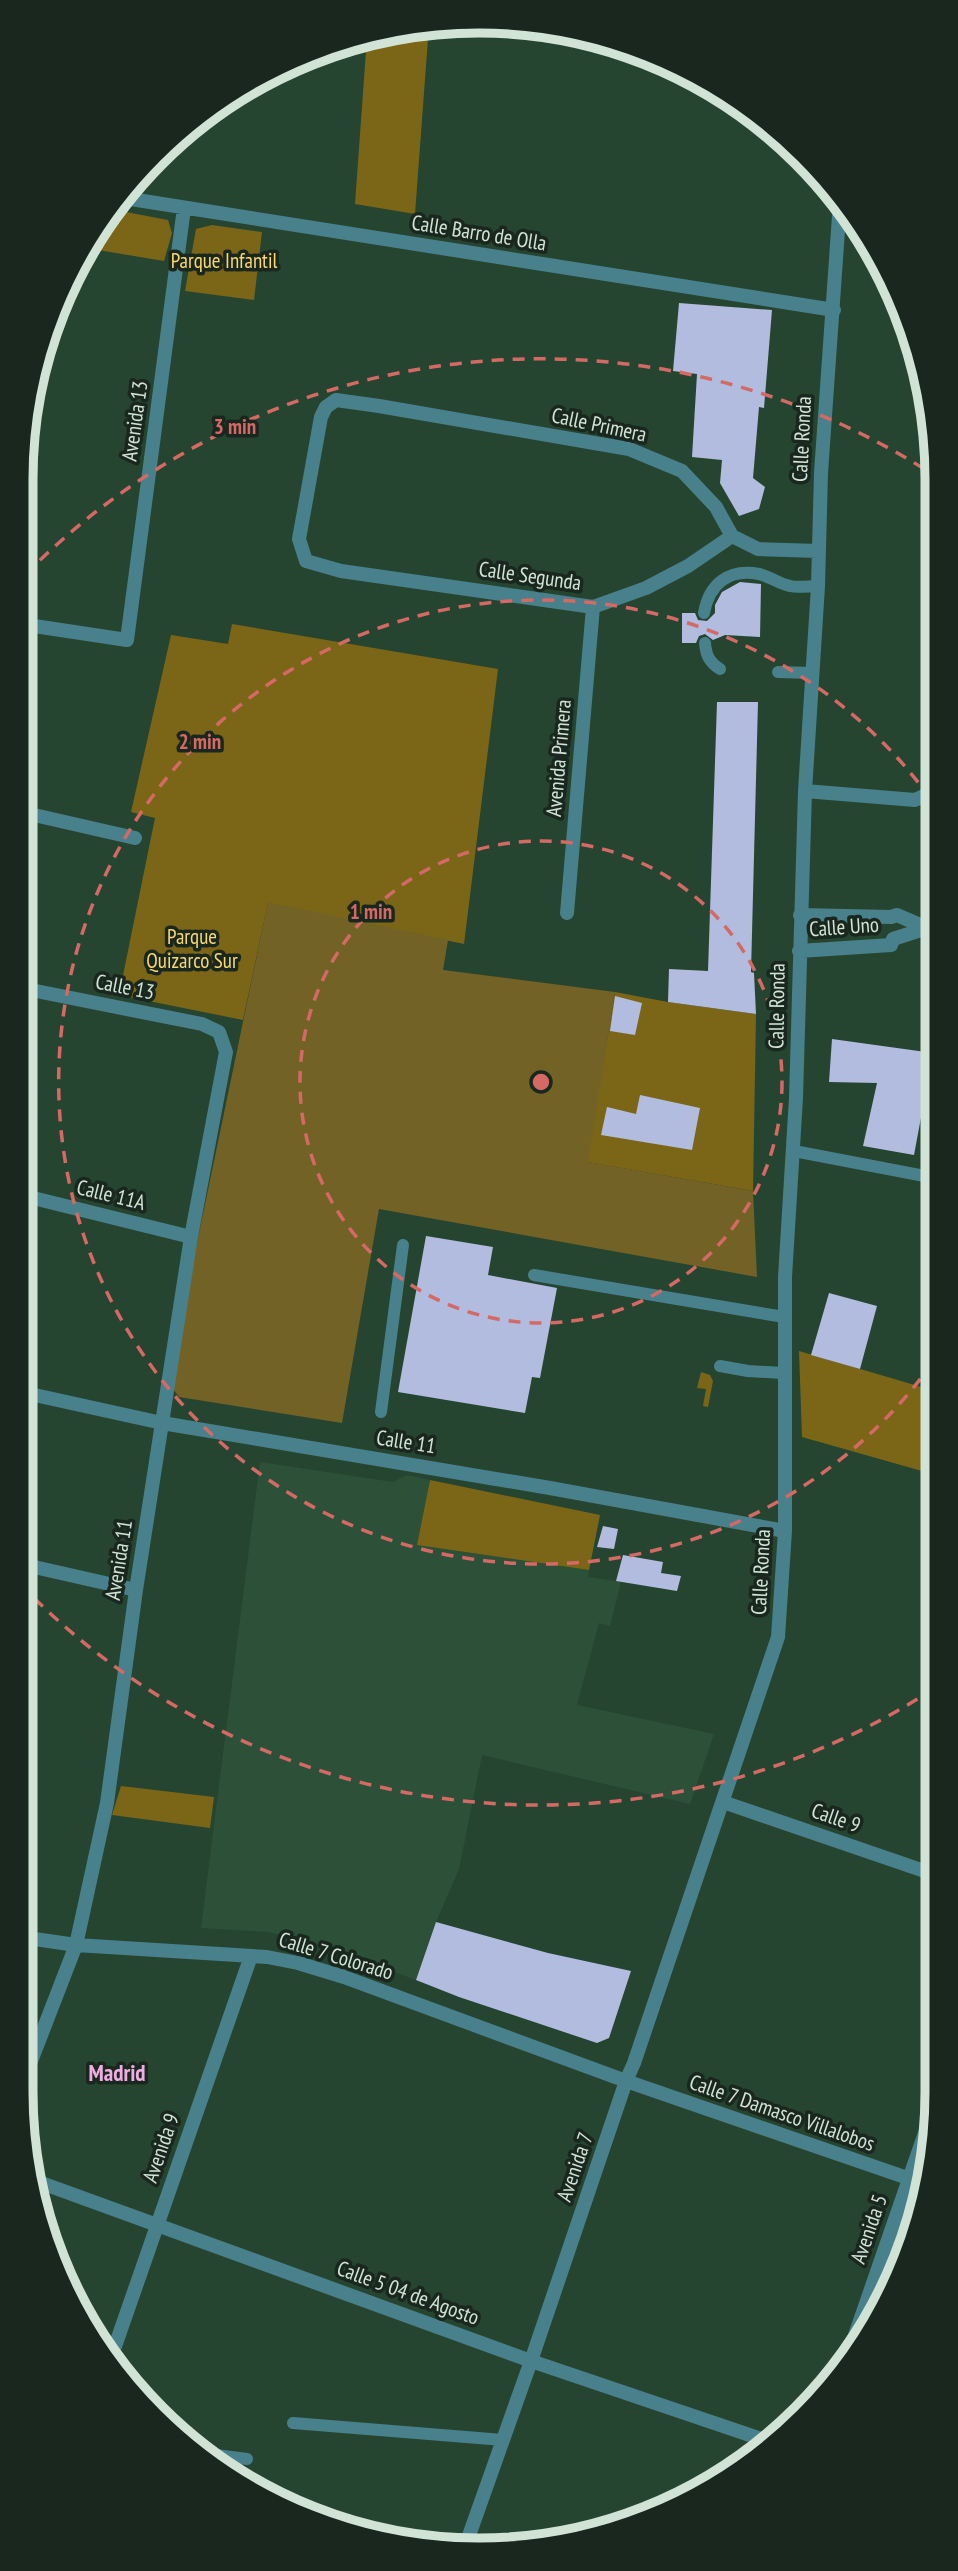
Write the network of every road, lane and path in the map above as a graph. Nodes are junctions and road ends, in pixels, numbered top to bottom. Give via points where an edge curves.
1 (132, 199) edge
2 (184, 208) junction
3 (839, 216) edge
4 (834, 310) junction
5 (732, 536) junction
6 (818, 551) junction
7 (306, 561) joint
8 (818, 586) junction
9 (593, 607) junction
10 (704, 613) dead end
11 (33, 626) edge
12 (705, 643) dead end
13 (720, 668) dead end
14 (778, 672) dead end
15 (812, 673) junction
16 (805, 791) junction
17 (925, 795) edge
18 (33, 815) edge
19 (135, 838) dead end
20 (568, 913) dead end
21 (800, 915) junction
22 (925, 926) edge
23 (925, 929) edge
24 (799, 951) junction
25 (33, 990) edge
26 (219, 1032) joint
27 (794, 1151) junction
28 (925, 1176) edge
29 (33, 1198) edge
30 (191, 1237) junction
31 (403, 1245) dead end
32 (534, 1275) dead end
33 (784, 1317) junction
34 (720, 1366) dead end
35 (783, 1373) junction
36 (33, 1395) edge
37 (381, 1412) dead end
38 (162, 1423) junction
39 (785, 1531) junction
40 (33, 1567) edge
41 (136, 1590) junction
42 (723, 1802) junction
43 (925, 1871) edge
44 (33, 1939) edge
45 (75, 1945) junction
46 (251, 1955) junction
47 (33, 2055) edge
48 (626, 2081) junction
49 (922, 2142) edge
50 (909, 2179) junction
51 (916, 2181) edge
52 (43, 2183) edge
53 (156, 2223) junction
54 (858, 2327) edge
55 (114, 2348) edge
56 (531, 2361) junction
57 (293, 2423) dead end
58 (759, 2438) edge
59 (503, 2440) junction
60 (221, 2456) edge
61 (247, 2459) dead end
62 (468, 2538) edge

1 - 2 street, Calle Barro de Olla
2 - 4 street, Calle Barro de Olla
2 - 11 street, Avenida 13 via 127,640
3 - 4 street, Calle Ronda
4 - 6 street, Calle Ronda
5 - 6 street via 758,549
5 - 7 street, Calle Primera via 716,507 682,471 647,455 336,400 321,417 299,539
5 - 9 street, Calle Segunda via 646,588
6 - 8 street, Calle Ronda
7 - 9 street, Calle Segunda via 341,571
8 - 10 lane via 790,587 759,574 736,573 713,587
8 - 15 street, Calle Ronda
9 - 20 street, Avenida Primera
12 - 13 lane via 706,655
14 - 15 lane
15 - 16 street, Calle Ronda
16 - 17 street via 915,800
16 - 21 street, Calle Ronda
18 - 19 street
21 - 22 street, Calle Uno via 897,915
21 - 24 street, Calle Ronda
23 - 24 street, Calle Uno via 892,939 891,945
24 - 27 street, Calle Ronda
25 - 26 street, Calle 13 via 202,1024
26 - 30 street, Avenida 11 via 226,1052
27 - 28 lane
27 - 33 street, Calle Ronda
29 - 30 street, Calle 11A
30 - 38 street, Avenida 11
31 - 37 lane
32 - 33 lane
33 - 35 street, Calle Ronda
34 - 35 lane
35 - 39 street, Calle Ronda
36 - 38 street, Calle 11
38 - 39 street, Calle 11
38 - 41 street, Avenida 11
39 - 42 street, Calle Ronda via 778,1637
40 - 41 street
41 - 45 street, Avenida 11 via 107,1803
42 - 43 street, Calle 9
42 - 48 street, Avenida 7
44 - 45 street, Calle 7 Colorado
45 - 46 street, Calle 7 Colorado
45 - 47 street, Avenida 11
46 - 48 street, Calle 7 Colorado via 344,1977
46 - 53 street, Avenida 9
48 - 50 street, Calle 7 Damasco Villalobos
48 - 56 street, Avenida 7
49 - 50 street, Avenida 5
50 - 51 street, Calle 7 Damasco Villalobos
50 - 54 street, Avenida 5
52 - 53 street, Calle 5 04 de Agosto
53 - 55 street, Avenida 9
53 - 56 street, Calle 5 04 de Agosto
56 - 58 street, Calle 5 04 de Agosto
56 - 59 street, Avenida 7
57 - 59 lane
59 - 62 street, Avenida 7
60 - 61 lane

